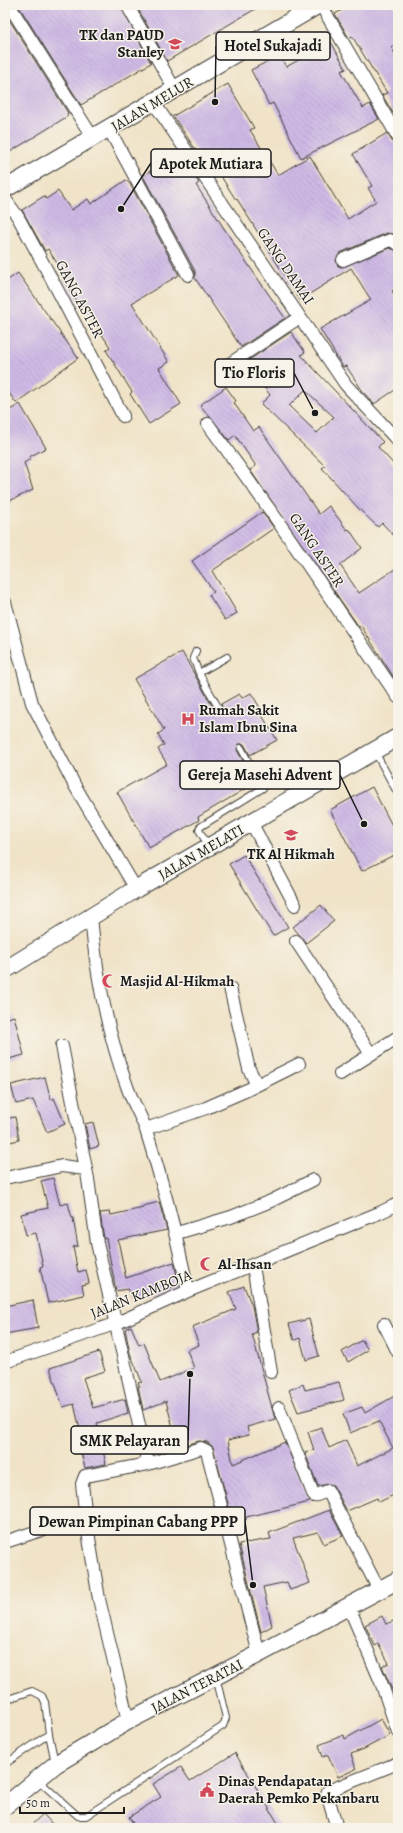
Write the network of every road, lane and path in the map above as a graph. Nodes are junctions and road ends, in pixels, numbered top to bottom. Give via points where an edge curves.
1 (9, 5) edge
2 (127, 5) edge
3 (320, 5) edge
4 (175, 90) junction
5 (154, 103) junction
6 (109, 129) junction
7 (398, 137) edge
8 (93, 138) junction
9 (5, 189) edge
10 (5, 199) edge
11 (398, 244) edge
12 (343, 260) dead end
13 (188, 275) dead end
14 (300, 317) junction
15 (225, 367) dead end
16 (123, 416) dead end
17 (208, 424) dead end
18 (398, 442) edge
19 (5, 602) edge
20 (196, 651) dead end
21 (227, 658) dead end
22 (199, 673) junction
23 (398, 697) edge
24 (218, 707) dead end
25 (398, 736) edge
26 (241, 748) dead end
27 (374, 750) junction
28 (398, 794) edge
29 (251, 822) junction
30 (209, 847) junction
31 (136, 889) junction
32 (295, 905) dead end
33 (91, 917) junction
34 (296, 941) dead end
35 (5, 970) edge
36 (230, 988) dead end
37 (398, 1037) edge
38 (62, 1046) dead end
39 (371, 1054) junction
40 (299, 1064) dead end
41 (340, 1074) dead end
42 (257, 1085) junction
43 (146, 1129) junction
44 (85, 1170) junction
45 (5, 1178) edge
46 (313, 1180) dead end
47 (398, 1204) edge
48 (177, 1233) junction
49 (253, 1266) junction
50 (188, 1291) junction
51 (116, 1323) junction
52 (384, 1324) dead end
53 (398, 1352) edge
54 (5, 1362) edge
55 (272, 1372) dead end
56 (279, 1408) dead end
57 (148, 1464) junction
58 (86, 1526) junction
59 (5, 1542) edge
60 (398, 1580) edge
61 (379, 1590) junction
62 (349, 1607) junction
63 (259, 1654) junction
64 (216, 1676) junction
65 (5, 1700) edge
66 (128, 1721) junction
67 (398, 1732) edge
68 (49, 1734) junction
69 (398, 1763) edge
70 (5, 1764) edge
71 (56, 1764) junction
72 (36, 1779) junction
73 (5, 1806) edge
74 (336, 1828) edge

1 - 8 street
2 - 4 street
3 - 4 street, JALAN MELUR
3 - 7 street
4 - 5 street, JALAN MELUR
5 - 6 street, JALAN MELUR
5 - 14 street, GANG DAMAI
6 - 8 street, JALAN MELUR
6 - 13 street
8 - 9 street, JALAN MELUR
10 - 16 street, GANG ASTER via 18,217 55,284
11 - 12 street via 390,240
14 - 15 street
14 - 18 street, GANG DAMAI via 346,385
17 - 23 street, GANG ASTER
19 - 31 street via 32,703 74,786
20 - 22 lane via 193,658
21 - 22 lane
22 - 24 lane
25 - 27 street, JALAN MELATI
26 - 30 lane via 263,788 200,827 199,830
27 - 28 lane
27 - 29 street, JALAN MELATI
29 - 30 street, JALAN MELATI
29 - 32 street
30 - 31 street, JALAN MELATI
31 - 33 street, JALAN MELATI
33 - 35 street, JALAN MELATI
33 - 43 street via 95,960 117,1052 128,1088
34 - 39 street
36 - 42 street via 249,1069
37 - 39 street
38 - 44 street
39 - 41 street
40 - 42 street
42 - 43 street via 206,1108
43 - 48 street
44 - 45 street via 62,1166
44 - 51 street via 97,1243
46 - 48 street via 271,1201 230,1217
47 - 49 street, JALAN KAMBOJA
48 - 50 street
49 - 50 street, JALAN KAMBOJA
49 - 55 street
50 - 51 street, JALAN KAMBOJA
51 - 54 street, JALAN KAMBOJA
51 - 57 street
52 - 53 street
56 - 61 street via 314,1496 328,1491
57 - 58 street via 85,1476 82,1484
57 - 63 street via 201,1448 207,1452
58 - 59 street via 84,1521 78,1518
58 - 66 street via 99,1599
60 - 61 street, JALAN TERATAI
61 - 62 street, JALAN TERATAI
62 - 63 street, JALAN TERATAI
62 - 67 street via 381,1682
63 - 64 street, JALAN TERATAI
64 - 66 street, JALAN TERATAI
64 - 72 lane via 226,1718 223,1726 86,1816 78,1816
65 - 68 lane via 32,1691 42,1696
66 - 71 street, JALAN TERATAI
68 - 70 lane
68 - 71 lane
69 - 74 street via 328,1791
71 - 72 street, JALAN TERATAI
72 - 73 street, JALAN TERATAI

